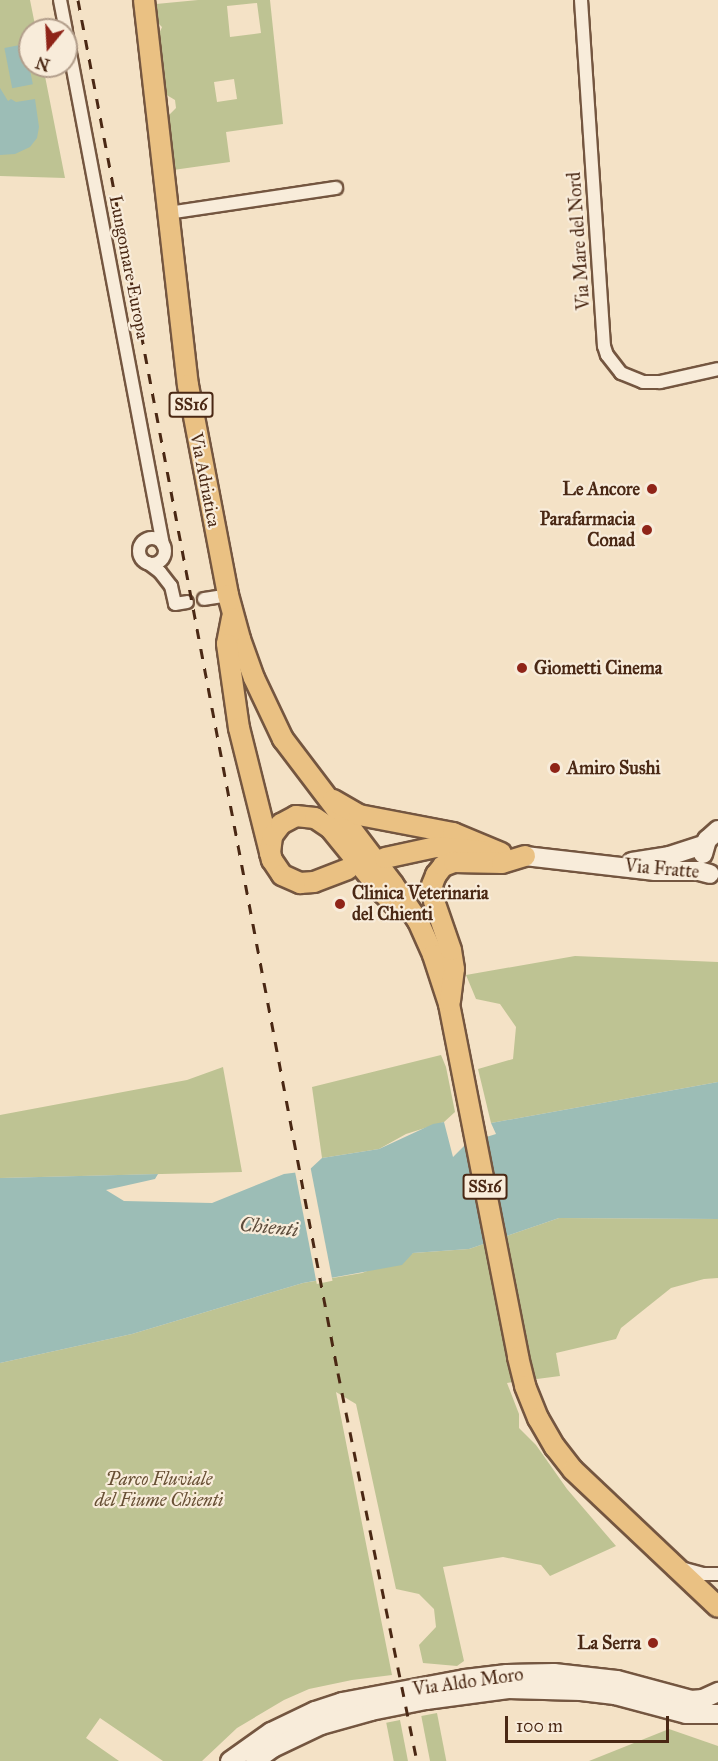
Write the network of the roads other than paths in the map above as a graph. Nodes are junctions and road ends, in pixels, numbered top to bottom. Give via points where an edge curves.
1 (60, 0) edge
2 (144, 0) edge
3 (581, 0) edge
4 (63, 18) edge
5 (75, 78) edge
6 (336, 188) dead end
7 (168, 213) junction
8 (718, 369) edge
9 (157, 509) junction
10 (146, 539) junction
11 (163, 545) junction
12 (148, 563) junction
13 (204, 599) dead end
14 (181, 603) dead end
15 (230, 604) junction
16 (323, 794) junction
17 (718, 830) edge
18 (705, 844) junction
19 (270, 853) junction
20 (501, 853) junction
21 (525, 856) junction
22 (385, 858) dead end
23 (614, 865) junction
24 (348, 869) dead end
25 (714, 877) edge
26 (418, 921) junction
27 (451, 1011) junction
28 (649, 1543) junction
29 (673, 1565) junction
30 (718, 1576) edge
31 (713, 1602) edge
32 (718, 1618) edge
33 (718, 1692) edge
34 (718, 1714) edge
35 (230, 1761) edge
36 (255, 1761) edge

1 - 4 street, Lungomare Europa
2 - 7 main road, Via Adriatica / SS16
3 - 8 street, Via Mare del Nord via 607,355 621,373 643,382
5 - 9 street, Lungomare Europa
6 - 7 street
7 - 15 main road, Via Adriatica / SS16 via 188,385
9 - 10 street
9 - 11 street, Lungomare Europa
10 - 11 street via 154,538
10 - 12 street via 139,552
11 - 12 street via 165,553 160,561
12 - 14 street via 160,572
13 - 15 street
15 - 16 main road, Via Adriatica / SS16 via 268,709 289,747
15 - 19 main road via 227,644 235,705
16 - 20 main road via 358,815 453,833
16 - 26 main road, SS16
17 - 18 street, Via Fratte
18 - 23 street, Via Fratte via 669,856
18 - 25 street, Via Fratte via 704,861
19 - 24 main road via 278,872 294,882 309,883
19 - 26 main road via 272,836 281,824 296,816 315,818 330,828 383,893
20 - 21 main road
20 - 22 main road via 436,847
21 - 23 street, Via Fratte
21 - 27 main road via 502,863 453,862 436,875 432,885 434,900 454,969
23 - 25 street, Via Fratte via 655,871 699,871
26 - 27 main road, SS16
27 - 28 main road, SS16 via 518,1357 531,1403 555,1447 587,1485
28 - 29 main road, SS16
28 - 32 main road, SS16
29 - 30 street
29 - 31 main road, SS16
30 - 31 street via 710,1583
33 - 35 street, Via Aldo Moro via 691,1700 617,1680 554,1673 465,1679 342,1702 315,1711 271,1732
34 - 36 street, Via Aldo Moro via 686,1714 615,1695 508,1689 426,1700 341,1719 300,1733

